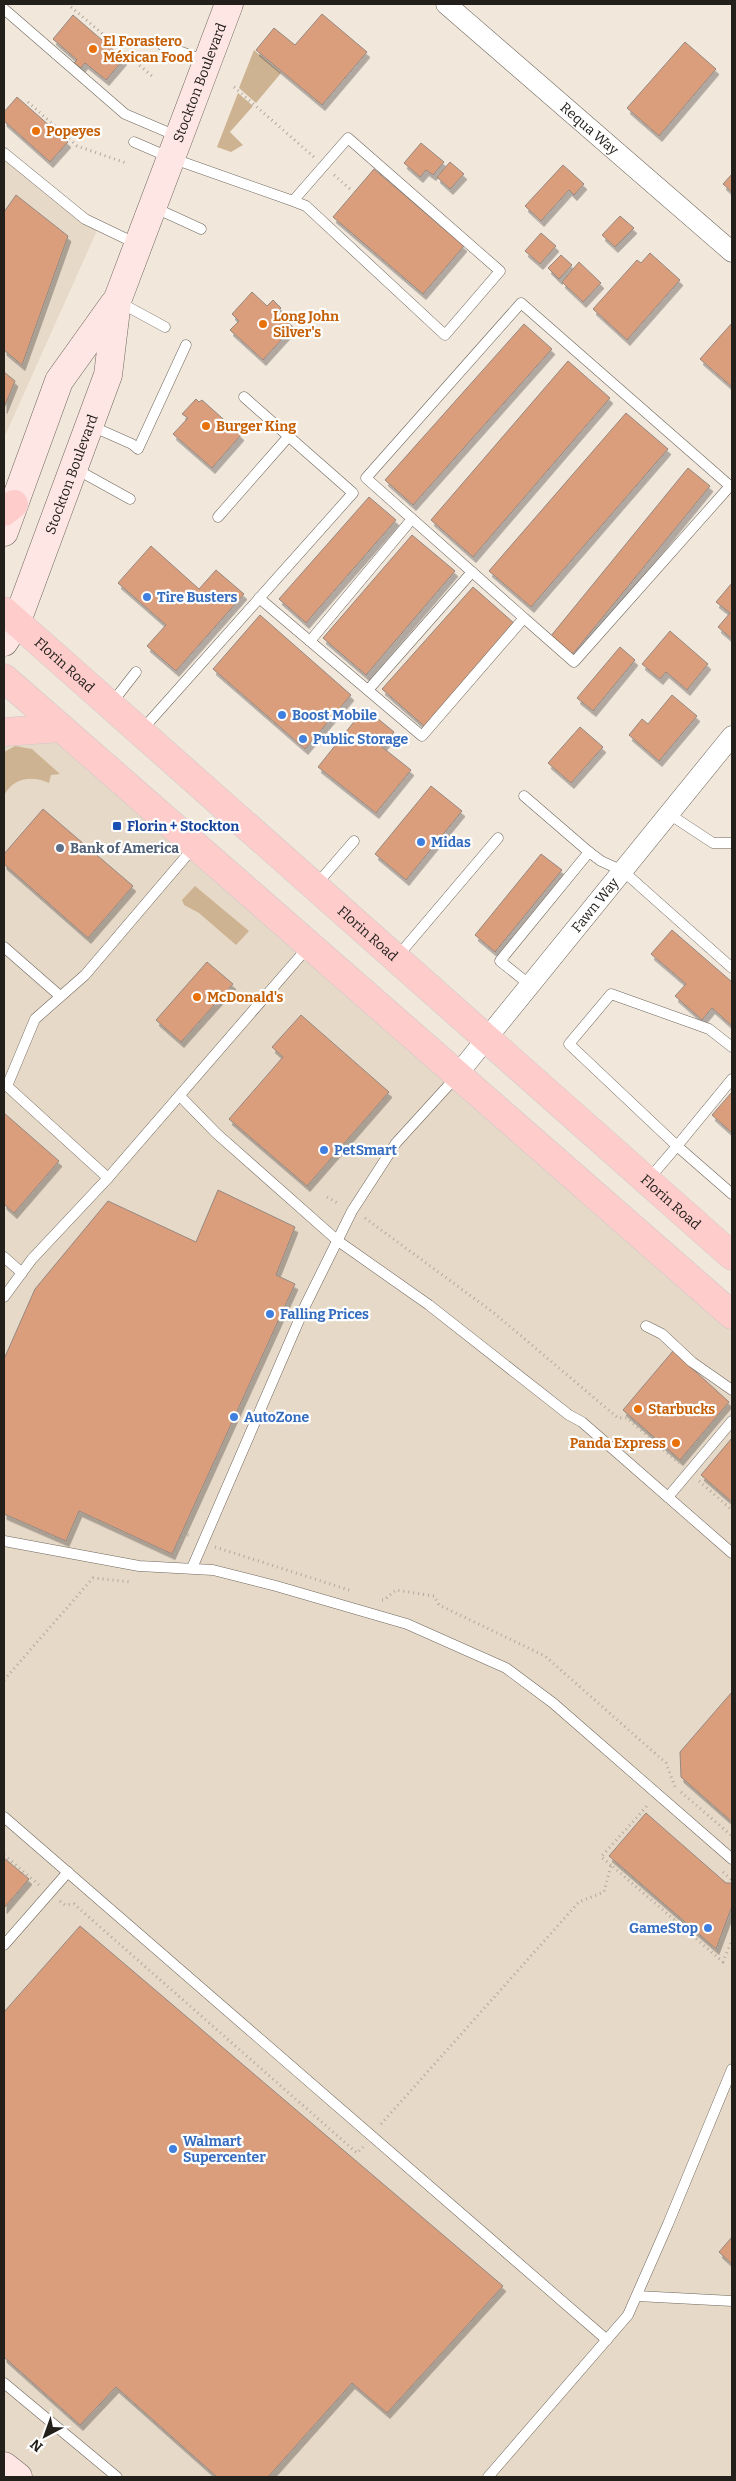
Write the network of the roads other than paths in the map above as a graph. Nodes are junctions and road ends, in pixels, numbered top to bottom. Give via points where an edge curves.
1 (229, 4) edge
2 (446, 4) edge
3 (4, 9) edge
4 (162, 45) dead end
5 (207, 61) junction
6 (134, 142) dead end
7 (175, 148) junction
8 (4, 153) edge
9 (294, 201) junction
10 (152, 207) junction
11 (201, 229) dead end
12 (138, 245) junction
13 (732, 252) edge
14 (116, 301) junction
15 (165, 327) dead end
16 (186, 345) dead end
17 (244, 397) dead end
18 (89, 425) junction
19 (289, 436) junction
20 (73, 468) junction
21 (130, 499) dead end
22 (9, 508) edge
23 (218, 517) dead end
24 (412, 519) junction
25 (4, 532) edge
26 (472, 572) junction
27 (259, 598) junction
28 (524, 618) junction
29 (8, 624) edge
30 (310, 641) junction
31 (136, 672) dead end
32 (4, 678) edge
33 (368, 690) junction
34 (111, 704) junction
35 (61, 728) junction
36 (141, 731) junction
37 (4, 732) edge
38 (732, 736) edge
39 (524, 796) dead end
40 (669, 814) junction
41 (498, 838) dead end
42 (354, 841) dead end
43 (732, 843) edge
44 (195, 846) junction
45 (589, 852) junction
46 (623, 871) junction
47 (316, 886) junction
48 (310, 945) junction
49 (4, 947) edge
50 (397, 957) junction
51 (732, 968) edge
52 (530, 985) junction
53 (60, 996) junction
54 (488, 1038) junction
55 (732, 1048) edge
56 (458, 1075) junction
57 (732, 1079) edge
58 (180, 1096) junction
59 (677, 1146) junction
60 (108, 1178) junction
61 (647, 1181) junction
62 (732, 1194) edge
63 (338, 1241) junction
64 (732, 1256) edge
65 (4, 1257) edge
66 (22, 1273) junction
67 (4, 1297) edge
68 (732, 1315) edge
69 (646, 1326) dead end
70 (732, 1390) edge
71 (732, 1421) edge
72 (668, 1497) junction
73 (4, 1541) edge
74 (732, 1554) edge
75 (192, 1568) junction
76 (4, 1816) edge
77 (732, 1859) edge
78 (68, 1872) junction
79 (4, 1945) edge
80 (732, 2069) edge
81 (637, 2296) junction
82 (732, 2301) edge
83 (607, 2340) junction
84 (4, 2383) edge
85 (4, 2466) edge
86 (18, 2477) edge
87 (117, 2477) edge
88 (488, 2477) edge

1 - 5 main road, Stockton Boulevard
2 - 13 street, Requa Way
3 - 7 lane via 124,114
4 - 5 lane
5 - 7 main road, Stockton Boulevard
6 - 7 lane
7 - 9 lane
7 - 10 main road, Stockton Boulevard
8 - 12 lane via 85,219
9 - 9 lane via 306,206 445,335 500,271 348,138
10 - 11 lane
10 - 12 main road, Stockton Boulevard
12 - 14 main road, Stockton Boulevard
14 - 15 lane
14 - 18 main road, Stockton Boulevard via 108,375
14 - 22 main road, Stockton Boulevard via 59,381
16 - 18 lane via 138,449
17 - 19 lane
18 - 20 main road, Stockton Boulevard
19 - 23 lane
19 - 27 lane via 353,493
20 - 21 lane
20 - 29 main road, Stockton Boulevard
22 - 25 main road, Stockton Boulevard
24 - 26 lane
24 - 28 lane via 366,478 521,303 730,486 574,662
24 - 30 lane
26 - 28 lane
26 - 33 lane
27 - 30 lane
27 - 36 lane
28 - 33 lane via 422,736
29 - 34 main road, Florin Road
30 - 33 lane
31 - 34 lane
32 - 35 main road
34 - 36 main road, Florin Road
35 - 37 main road
35 - 44 main road
36 - 47 main road, Florin Road
38 - 40 street, Fawn Way
39 - 45 lane
40 - 43 lane via 713,842
40 - 46 street, Fawn Way
41 - 50 lane
42 - 47 lane
44 - 48 main road
44 - 53 lane via 85,975
45 - 46 lane
45 - 52 lane via 500,961
46 - 51 lane
46 - 52 street, Fawn Way
47 - 50 main road, Florin Road
48 - 56 main road
48 - 58 lane
49 - 53 lane
50 - 54 main road, Florin Road
52 - 54 street, Fawn Way
53 - 60 lane via 35,1019 7,1086
54 - 56 street, Fawn Way
54 - 61 main road, Florin Road
55 - 59 lane via 709,1029 611,994 569,1044
56 - 63 lane via 396,1143 352,1211
56 - 68 main road
57 - 59 lane
58 - 60 lane
58 - 63 lane via 216,1133
59 - 61 lane
59 - 62 lane
60 - 66 lane
61 - 64 main road, Florin Road
63 - 72 lane via 429,1305 582,1422
63 - 75 lane via 306,1304
65 - 66 lane
66 - 67 lane
69 - 70 lane via 662,1334 692,1362
71 - 72 lane
72 - 74 lane
73 - 75 lane via 131,1564
75 - 77 lane via 276,1586 406,1624 506,1668 553,1703
76 - 78 lane
78 - 79 lane
78 - 83 lane
80 - 81 lane
81 - 82 lane
81 - 83 lane via 628,2315
83 - 88 lane
84 - 87 lane
85 - 86 main road

